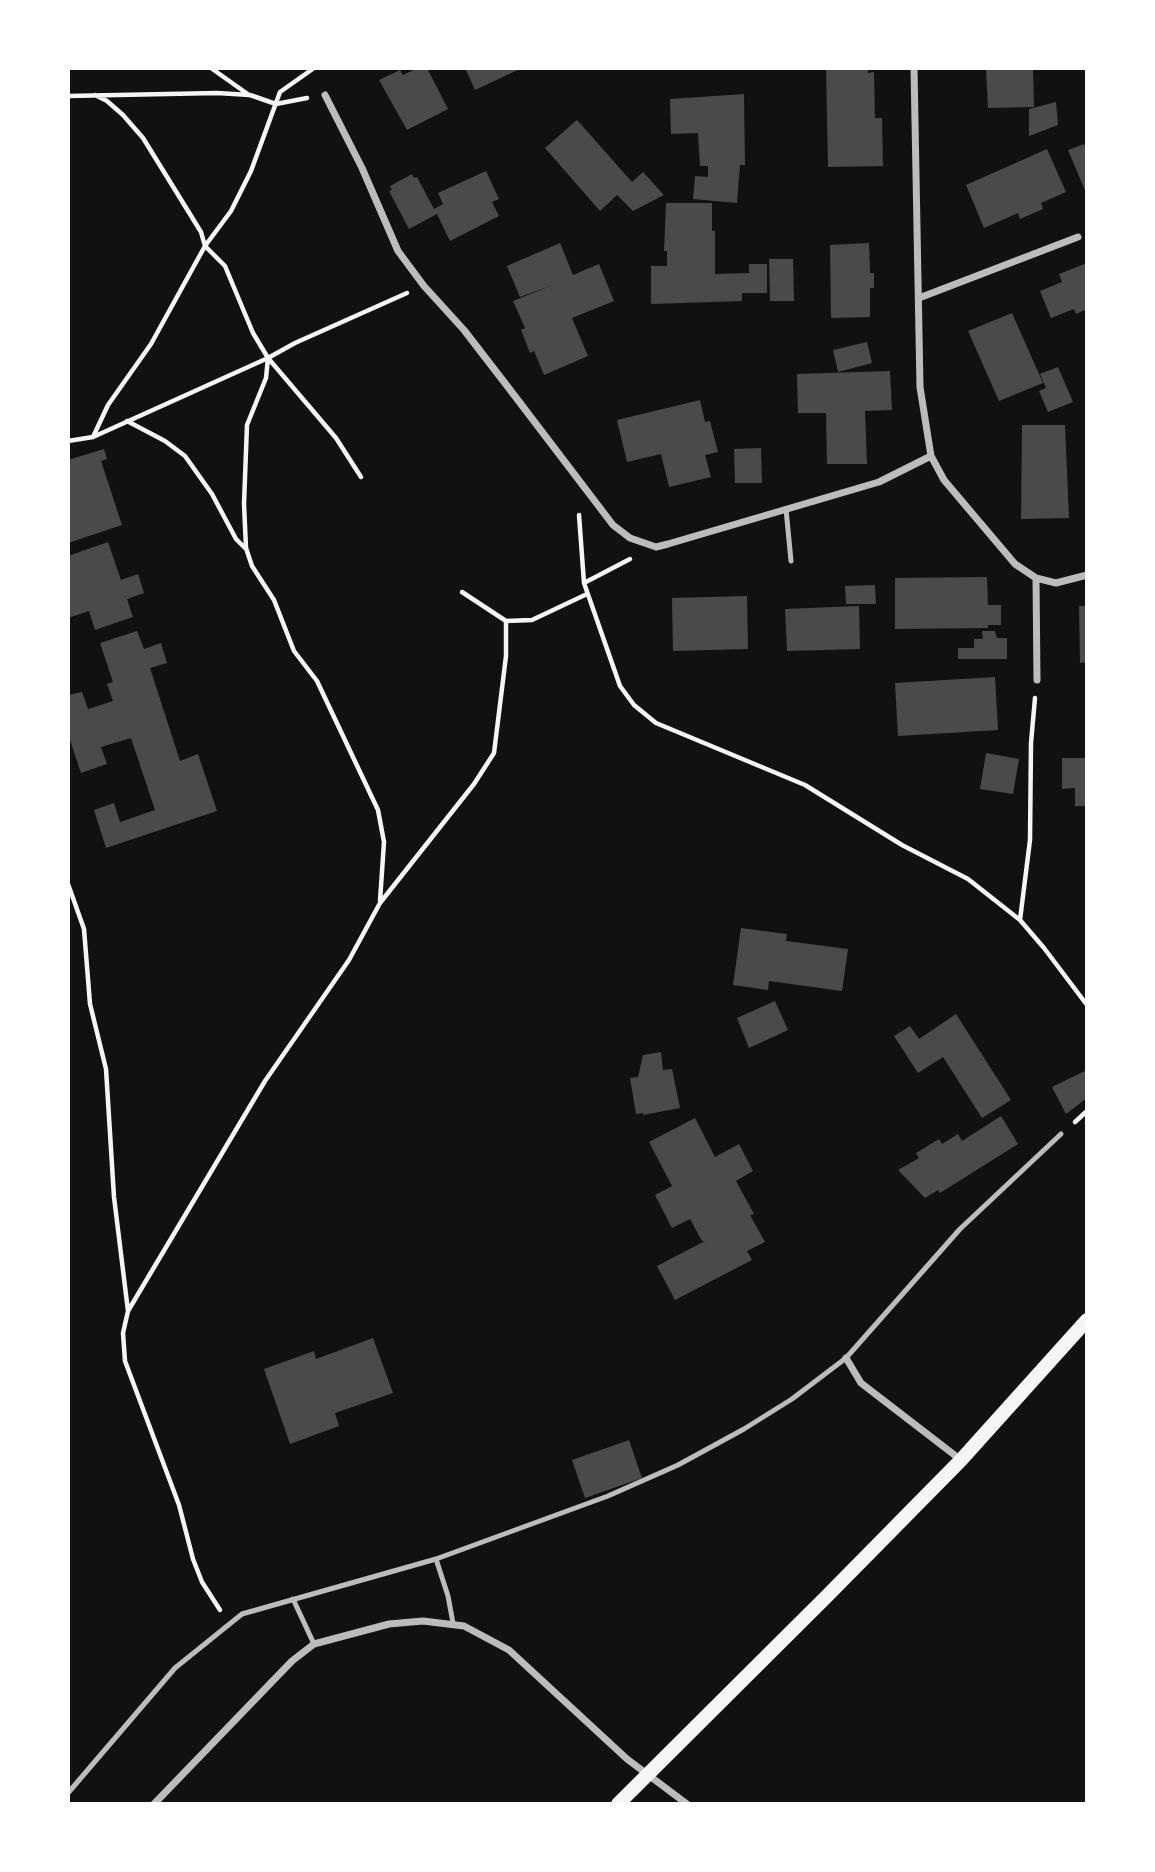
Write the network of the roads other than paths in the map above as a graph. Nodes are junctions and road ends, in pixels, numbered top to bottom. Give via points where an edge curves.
1 (914, 68) edge
2 (325, 95) road end
3 (1078, 237) dead end
4 (919, 298) junction
5 (931, 456) junction
6 (786, 509) junction
7 (792, 561) dead end
8 (1087, 575) edge
9 (1036, 578) junction
10 (1037, 680) road end
11 (1061, 1134) dead end
12 (1087, 1320) edge
13 (846, 1358) junction
14 (961, 1460) junction
15 (436, 1559) junction
16 (293, 1599) junction
17 (453, 1623) junction
18 (314, 1644) junction
19 (68, 1793) edge
20 (154, 1804) edge
21 (618, 1804) edge
22 (687, 1804) edge

1 - 4 street
2 - 6 street via 398,251 613,525 630,538 656,547
3 - 4 street
4 - 5 street via 920,387
5 - 6 street via 879,482
5 - 9 street via 944,480 1015,564
6 - 7 lane
8 - 9 street via 1056,583
9 - 10 street
11 - 13 lane via 960,1229
12 - 14 main road
13 - 14 street via 861,1383
13 - 15 lane via 783,1405 678,1465 608,1496
14 - 21 main road
15 - 16 lane
15 - 17 lane
16 - 18 lane
16 - 19 lane via 242,1615 175,1668
17 - 18 street via 389,1624
17 - 22 street via 509,1650 627,1759
18 - 20 street via 292,1661

